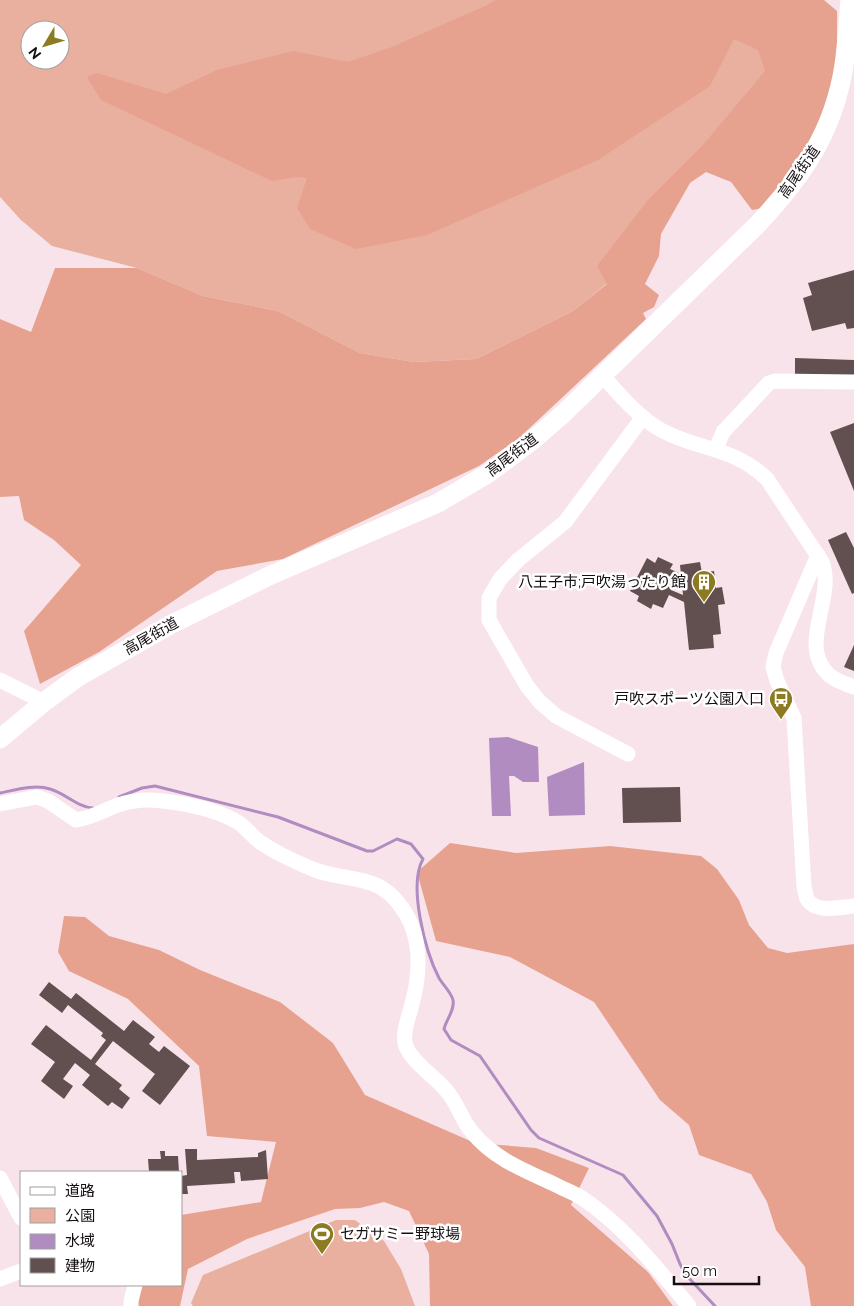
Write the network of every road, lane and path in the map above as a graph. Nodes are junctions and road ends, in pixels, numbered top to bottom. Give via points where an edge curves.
1 (850, 0) edge
2 (602, 375) junction
3 (854, 382) edge
4 (643, 417) junction
5 (716, 449) junction
6 (818, 555) junction
7 (0, 680) edge
8 (854, 687) edge
9 (44, 702) junction
10 (0, 739) edge
11 (628, 754) dead end
12 (0, 804) edge
13 (854, 906) edge
14 (0, 1178) edge
15 (20, 1216) edge
16 (18, 1272) edge
17 (0, 1279) edge
18 (135, 1286) edge
19 (131, 1306) edge
20 (689, 1306) edge

1 - 2 main road, 高尾街道 via 839,90 824,134 807,166 758,224
2 - 4 street
2 - 9 main road, 高尾街道 via 534,440 465,488 214,603 78,677
3 - 5 street via 769,383 723,432
4 - 5 street via 679,438
4 - 11 street via 566,522 518,560 500,579 489,598 489,620 526,686 540,702 556,716
5 - 6 street via 736,456 767,479
6 - 8 street via 826,572 826,584 816,643 817,655 831,677
6 - 13 street via 773,667 794,718 804,887 808,900 816,907 827,909
7 - 9 street
9 - 10 main road, 高尾街道
12 - 20 street via 37,797 48,800 76,820 90,818 119,804 141,800 204,809 240,824 262,844 317,871 377,885 388,893 405,912 418,948 416,992 405,1032 409,1052 446,1089 469,1129 482,1144 518,1168 580,1197 616,1224
14 - 15 street
16 - 17 street
18 - 19 street

